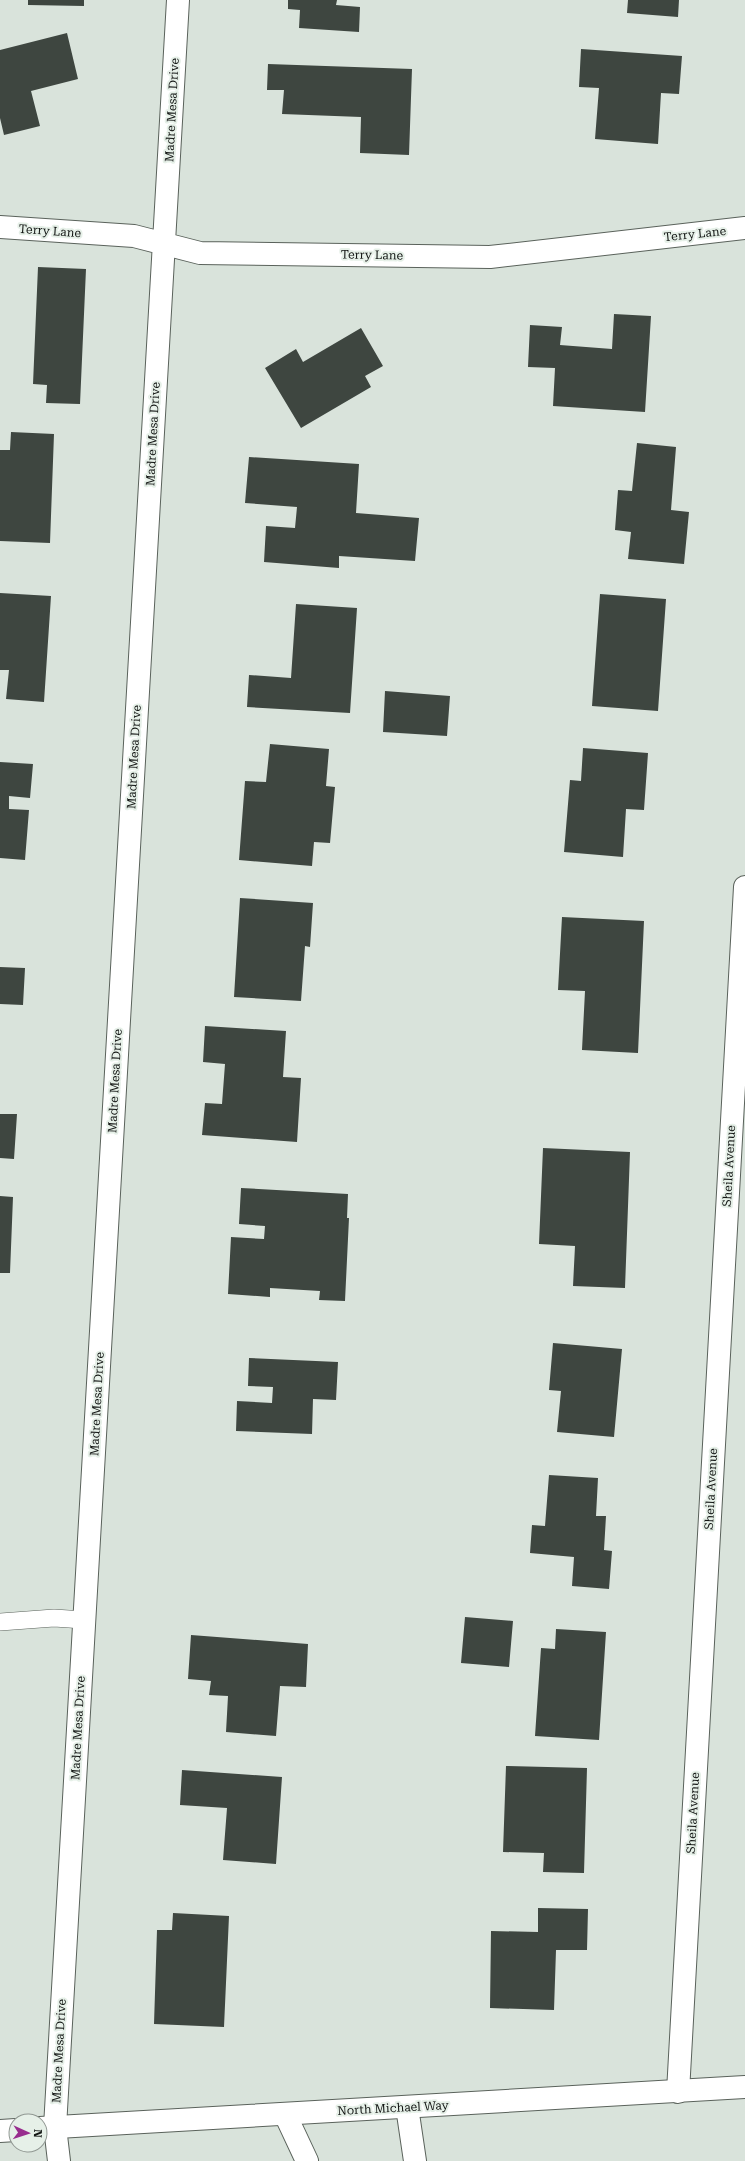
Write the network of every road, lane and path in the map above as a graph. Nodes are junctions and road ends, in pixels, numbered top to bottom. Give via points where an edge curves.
1 (178, 0) edge
2 (0, 227) edge
3 (745, 228) edge
4 (164, 244) junction
5 (745, 887) edge
6 (84, 1620) junction
7 (0, 1622) edge
8 (745, 2087) edge
9 (678, 2092) junction
10 (407, 2107) junction
11 (285, 2114) junction
12 (48, 2128) edge
13 (59, 2161) edge
14 (307, 2161) edge
15 (415, 2161) edge

1 - 4 street, Madre Mesa Drive
2 - 4 street, Terry Lane via 134,236
3 - 4 street, Terry Lane via 490,257 200,253
4 - 6 street, Madre Mesa Drive
5 - 9 street, Sheila Avenue
6 - 7 lane via 54,1618
6 - 12 street, Madre Mesa Drive
8 - 9 street, North Michael Way
9 - 10 street, North Michael Way
10 - 11 street, North Michael Way
10 - 15 street
11 - 12 street, North Michael Way
11 - 14 street
12 - 13 street, Madre Mesa Drive

